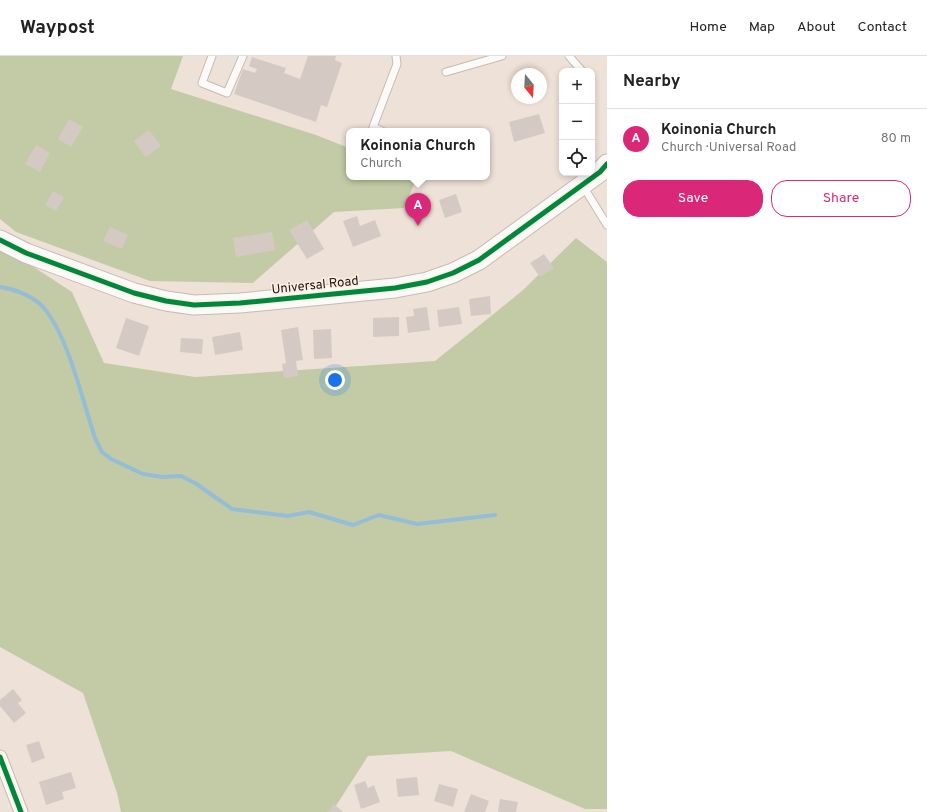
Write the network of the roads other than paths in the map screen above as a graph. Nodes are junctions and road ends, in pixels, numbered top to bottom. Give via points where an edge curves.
1 (212, 56) edge
2 (243, 56) edge
3 (396, 56) edge
4 (502, 56) edge
5 (569, 56) edge
6 (579, 68) edge
7 (446, 72) dead end
8 (375, 128) edge
9 (607, 164) edge
10 (582, 185) junction
11 (607, 225) edge
12 (0, 240) edge
13 (0, 757) edge
14 (20, 812) edge

1 - 2 lane via 202,83 227,93
3 - 8 lane via 397,64 373,127
4 - 7 lane
5 - 6 lane
9 - 10 street, Universal Road
10 - 11 lane
10 - 12 street, Universal Road via 479,260 427,282 394,288 240,303 194,305 134,293 26,253
13 - 14 street

